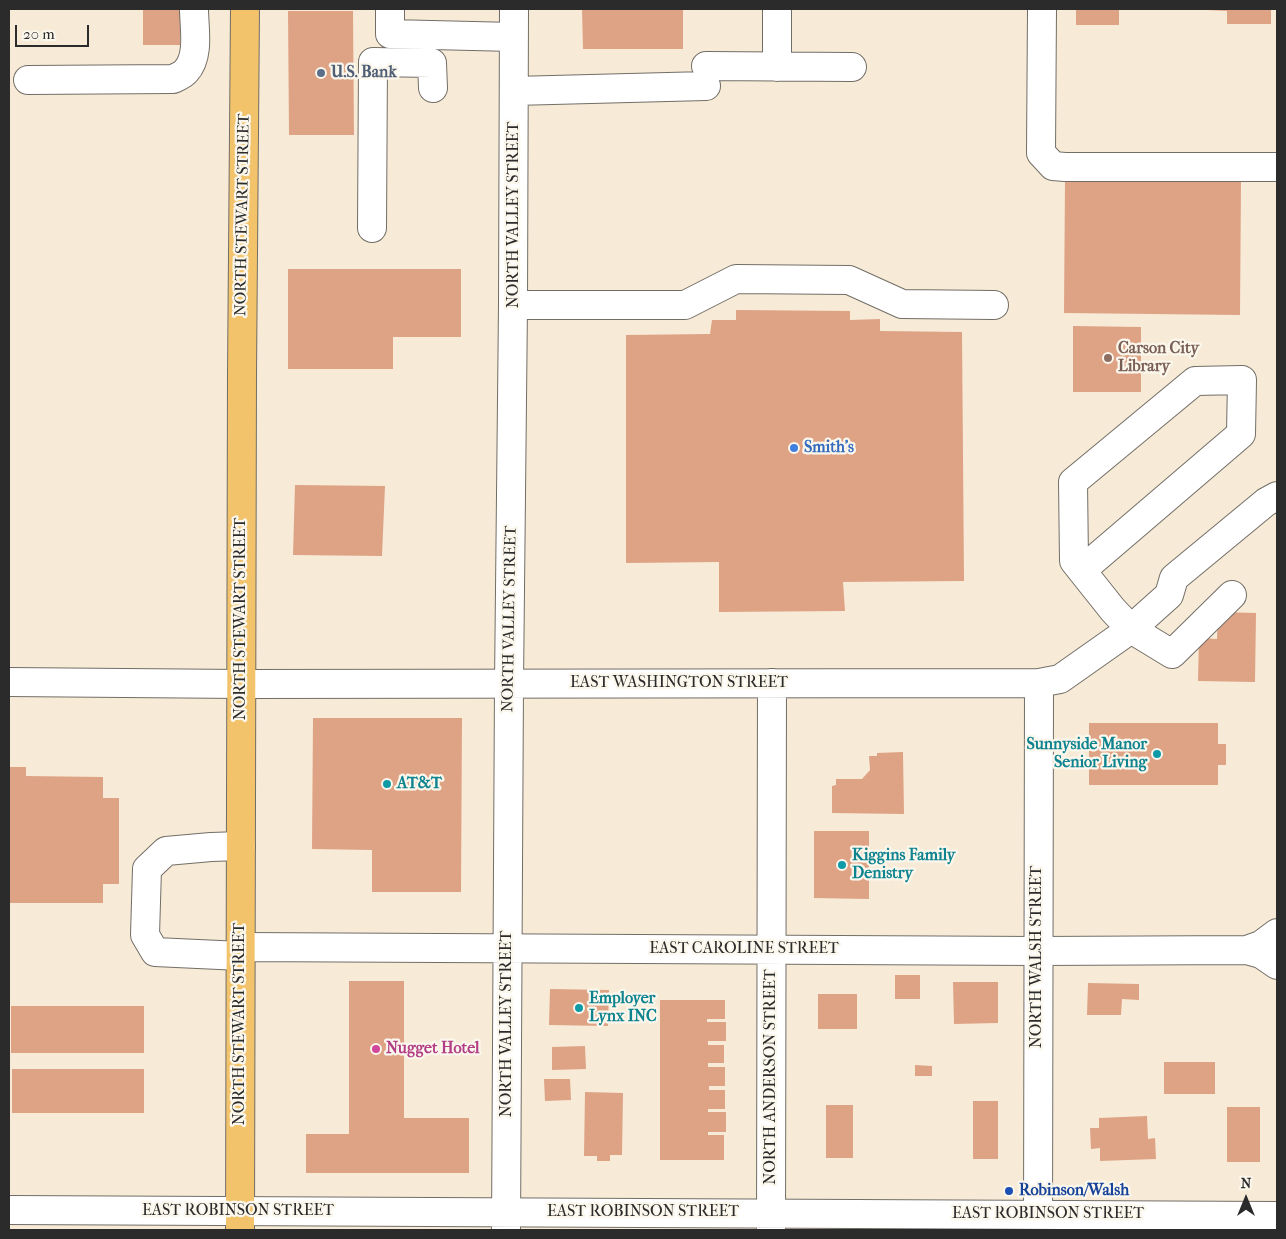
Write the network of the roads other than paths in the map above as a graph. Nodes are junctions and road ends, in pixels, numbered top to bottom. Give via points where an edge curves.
1 (194, 9) edge
2 (245, 9) edge
3 (390, 9) edge
4 (514, 9) edge
5 (776, 9) edge
6 (1042, 9) edge
7 (514, 37) junction
8 (776, 67) junction
9 (852, 67) dead end
10 (28, 80) dead end
11 (433, 88) dead end
12 (514, 91) junction
13 (1277, 166) edge
14 (372, 228) dead end
15 (514, 305) junction
16 (994, 305) dead end
17 (1277, 496) edge
18 (1082, 570) junction
19 (1232, 595) dead end
20 (1131, 629) junction
21 (9, 682) edge
22 (772, 683) junction
23 (1039, 683) junction
24 (241, 684) junction
25 (509, 684) junction
26 (241, 846) junction
27 (1277, 933) edge
28 (507, 948) junction
29 (771, 949) junction
30 (1247, 950) junction
31 (240, 951) junction
32 (1037, 951) junction
33 (1277, 965) edge
34 (9, 1210) edge
35 (1277, 1216) edge
36 (240, 1221) edge
37 (437, 1221) edge
38 (506, 1221) edge
39 (771, 1221) edge
40 (1038, 1222) edge

1 - 10 street via 192,63 173,79
2 - 24 main road, NORTH STEWART STREET
3 - 7 street via 390,34
4 - 7 street, NORTH VALLEY STREET
5 - 8 street
6 - 13 street via 1042,153 1053,166
7 - 12 street, NORTH VALLEY STREET
8 - 9 street
8 - 12 street via 706,76
11 - 14 street via 432,63 373,62
12 - 15 street, NORTH VALLEY STREET
15 - 16 street via 685,305 736,279 849,280 902,304
15 - 25 street, NORTH VALLEY STREET
17 - 20 street, EAST WASHINGTON STREET via 1174,578 1169,595
18 - 18 street via 1074,561 1073,482 1195,381 1242,380 1242,434
18 - 20 street
19 - 20 street via 1172,654
20 - 23 street, EAST WASHINGTON STREET via 1060,679
21 - 24 street, EAST WASHINGTON STREET
22 - 23 street, EAST WASHINGTON STREET
22 - 25 street, EAST WASHINGTON STREET
22 - 29 street, NORTH ANDERSON STREET
23 - 32 street, NORTH WALSH STREET
24 - 25 street, EAST WASHINGTON STREET
24 - 26 main road, NORTH STEWART STREET
25 - 28 street, NORTH VALLEY STREET
26 - 31 main road, NORTH STEWART STREET
26 - 31 street, EAST CAROLINE STREET via 166,851 147,869 145,935 155,952
27 - 30 street, EAST CAROLINE STREET via 1261,946
28 - 29 street, EAST CAROLINE STREET
28 - 31 street, EAST CAROLINE STREET
28 - 38 street, NORTH VALLEY STREET
29 - 32 street, EAST CAROLINE STREET
29 - 39 street, NORTH ANDERSON STREET
30 - 32 street, EAST CAROLINE STREET
30 - 33 street, EAST CAROLINE STREET via 1261,954
31 - 36 main road, NORTH STEWART STREET
32 - 40 street, NORTH WALSH STREET
34 - 36 street, EAST ROBINSON STREET
35 - 40 street, EAST ROBINSON STREET
36 - 37 street, EAST ROBINSON STREET
37 - 38 street, EAST ROBINSON STREET
38 - 39 street, EAST ROBINSON STREET
39 - 40 street, EAST ROBINSON STREET

